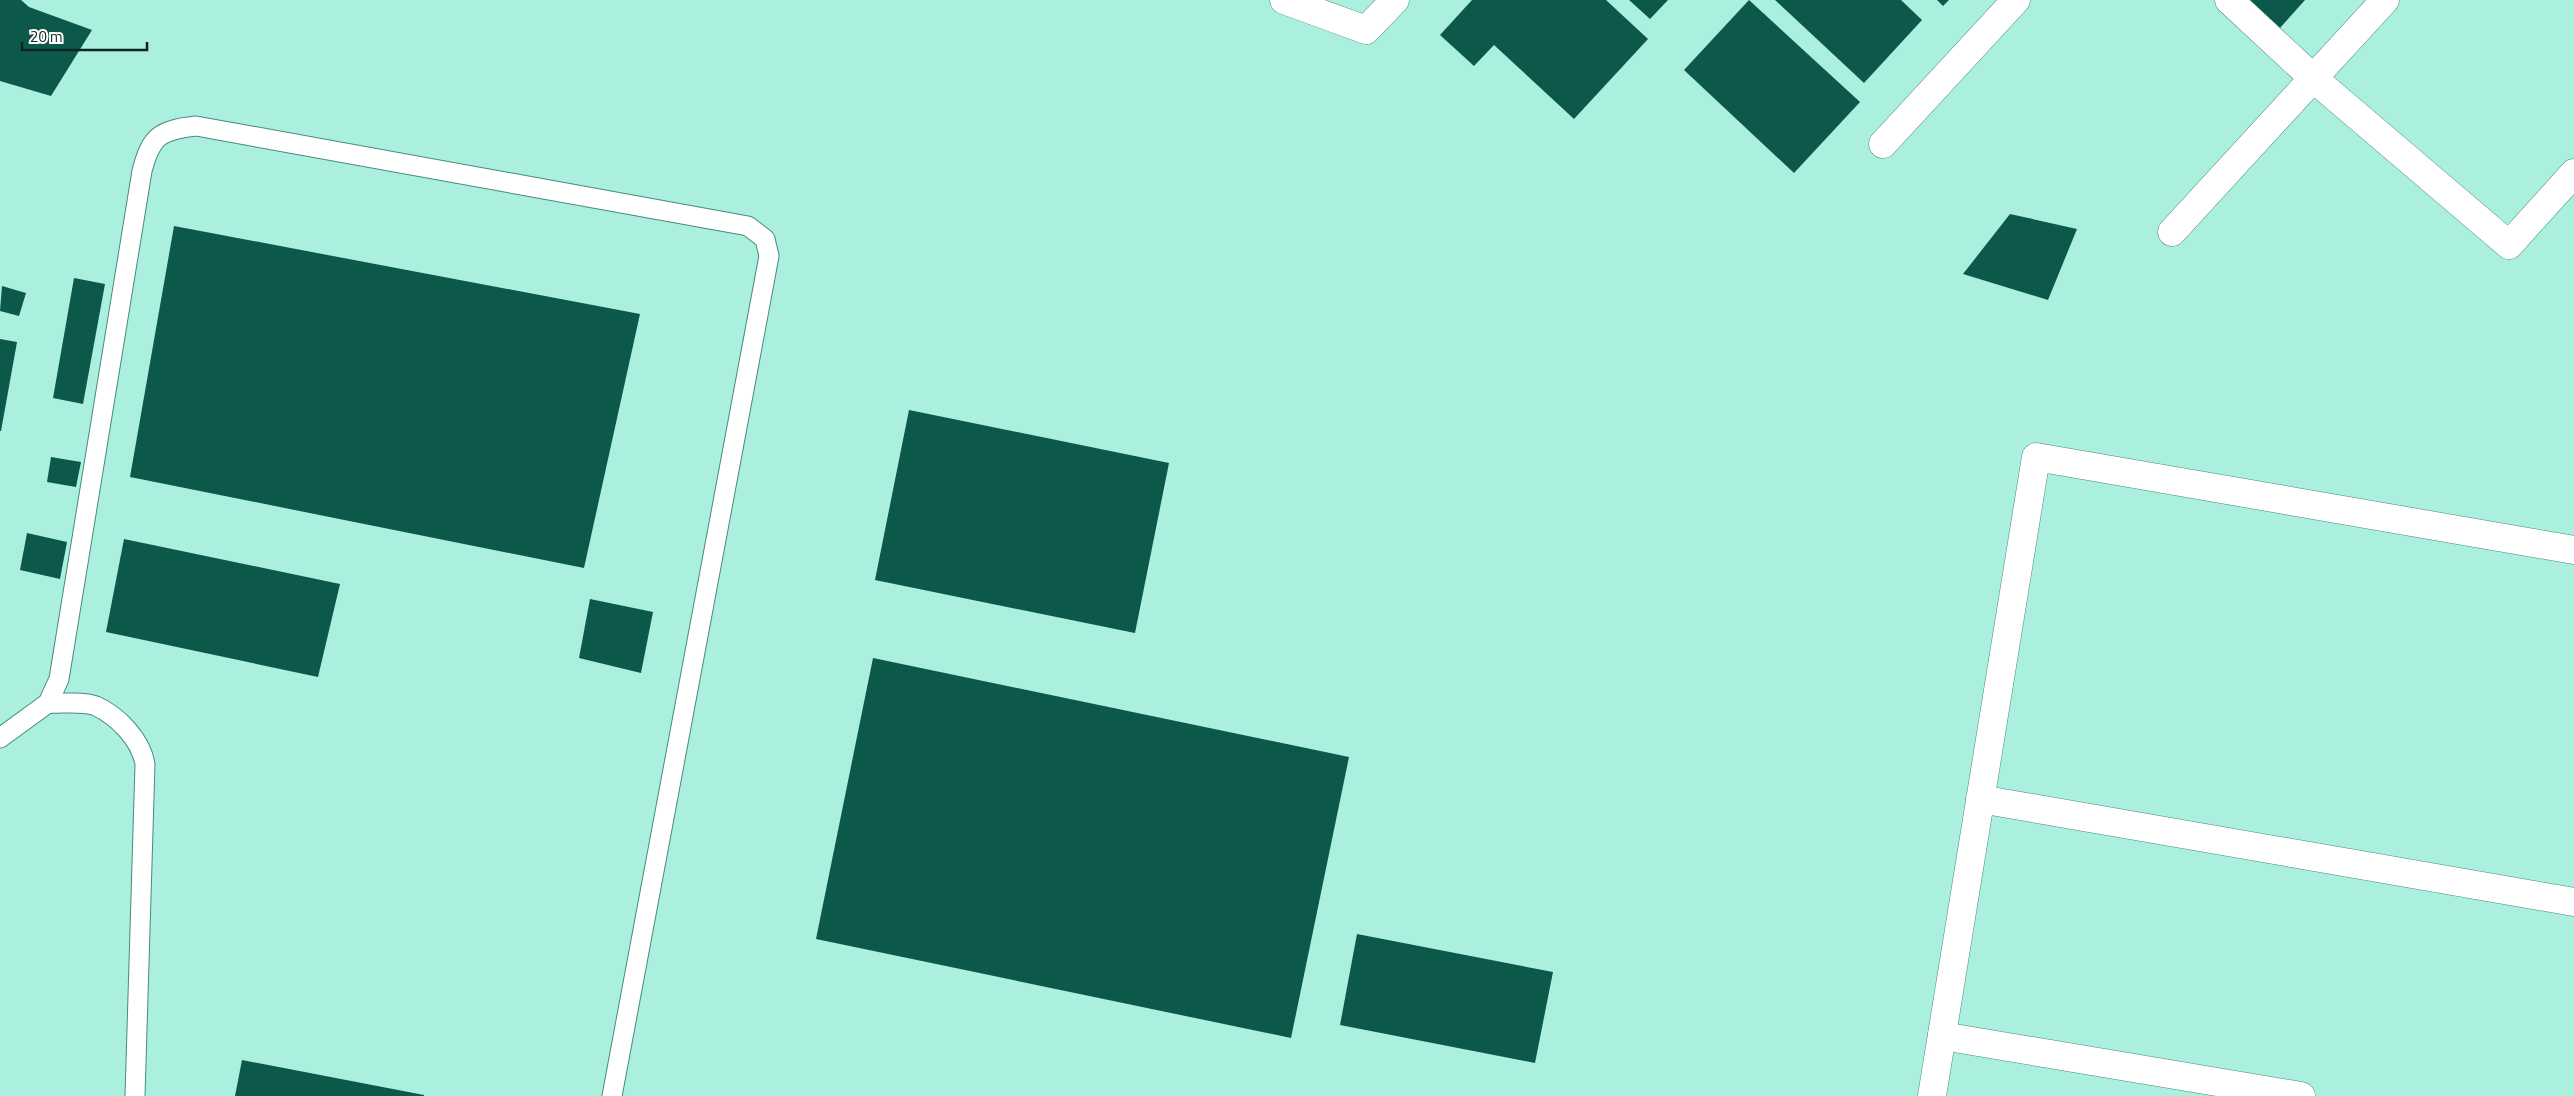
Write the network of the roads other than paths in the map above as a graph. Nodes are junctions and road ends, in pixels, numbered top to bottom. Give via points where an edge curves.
1 (1284, 0) edge
2 (1395, 0) edge
3 (2016, 0) edge
4 (2230, 0) edge
5 (2385, 0) edge
6 (2313, 78) junction
7 (1883, 144) dead end
8 (2574, 173) edge
9 (2172, 232) dead end
10 (2574, 550) edge
11 (48, 703) junction
12 (0, 738) edge
13 (1980, 799) junction
14 (2574, 902) edge
15 (1942, 1036) junction
16 (135, 1096) edge
17 (612, 1096) edge
18 (1932, 1096) edge
19 (2301, 1096) edge

1 - 2 street via 1366,30
3 - 7 street
4 - 6 street
5 - 6 street
6 - 8 street via 2509,245
6 - 9 street
10 - 13 street via 2036,457
11 - 12 lane
11 - 16 lane via 94,706 120,722 143,752
11 - 17 lane via 59,679 142,171 148,149 159,136 177,128 196,126 748,226 766,239 769,256
13 - 14 street
13 - 15 street
15 - 18 street
15 - 19 street

